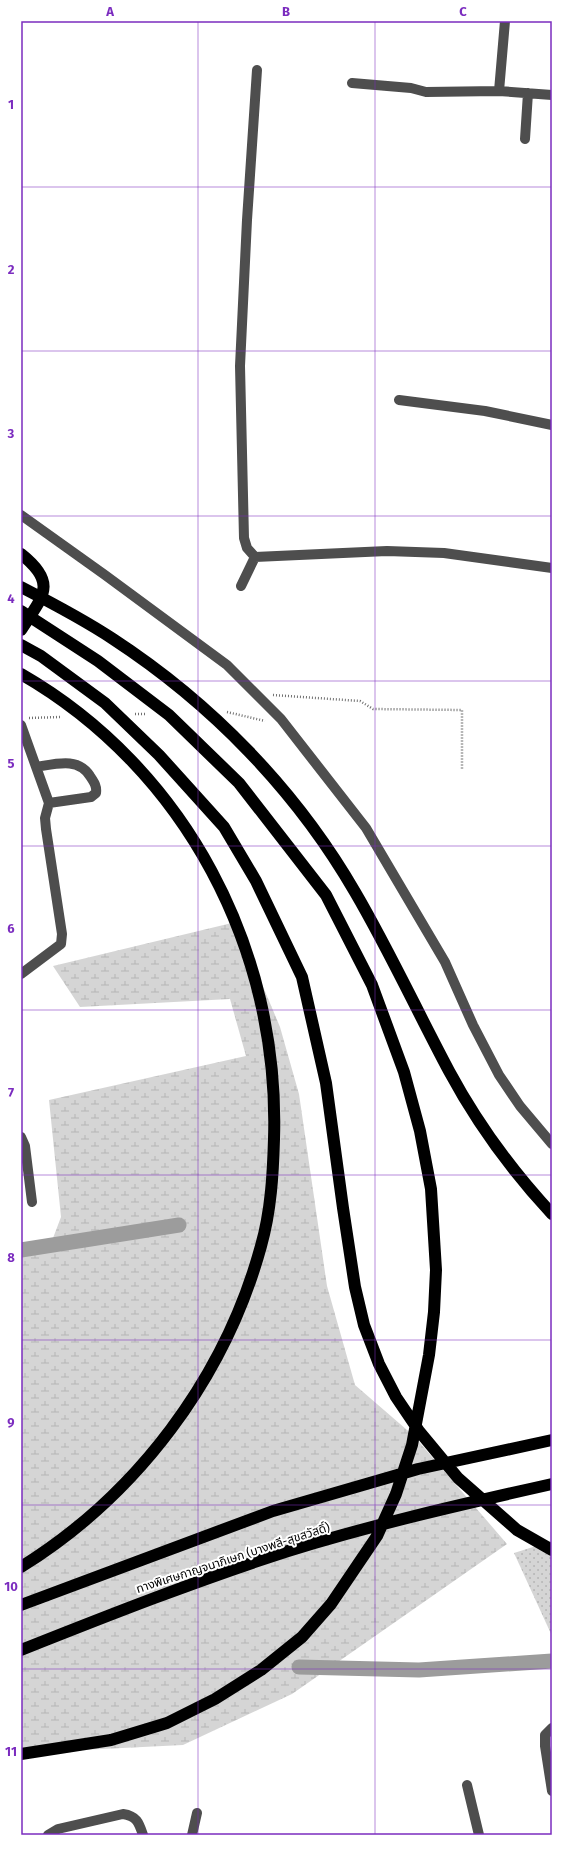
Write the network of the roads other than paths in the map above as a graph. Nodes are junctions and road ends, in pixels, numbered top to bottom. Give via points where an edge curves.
1 (505, 21) edge
2 (257, 70) dead end
3 (352, 83) dead end
4 (499, 91) junction
5 (528, 93) junction
6 (552, 95) edge
7 (525, 139) dead end
8 (399, 400) dead end
9 (552, 425) edge
10 (21, 515) edge
11 (21, 554) edge
12 (255, 557) junction
13 (552, 568) edge
14 (241, 586) dead end
15 (21, 587) edge
16 (21, 611) edge
17 (21, 630) edge
18 (21, 645) edge
19 (21, 674) edge
20 (21, 726) edge
21 (36, 767) junction
22 (49, 803) junction
23 (21, 974) edge
24 (21, 1137) edge
25 (552, 1144) edge
26 (32, 1202) dead end
27 (552, 1214) edge
28 (552, 1440) edge
29 (552, 1484) edge
30 (552, 1550) edge
31 (21, 1567) edge
32 (21, 1605) edge
33 (21, 1650) edge
34 (552, 1728) edge
35 (21, 1754) edge
36 (466, 1785) dead end
37 (552, 1791) edge
38 (197, 1813) dead end
39 (48, 1835) edge
40 (143, 1835) edge
41 (192, 1835) edge
42 (479, 1835) edge

1 - 4 street
2 - 12 street via 240,366 244,538 246,548
3 - 4 street via 411,88 426,92
4 - 5 street
5 - 6 street
5 - 7 street
8 - 9 street via 486,411
10 - 25 street via 106,574 227,665 281,718 366,828 445,962 473,1025 499,1074 520,1106
11 - 17 highway via 35,568 45,584 43,596
12 - 13 street via 387,551 444,553
12 - 14 street
15 - 27 highway via 113,639 162,674 208,711 289,796 322,840 354,890 450,1072 479,1121 528,1188
16 - 35 highway via 98,661 169,715 239,783 326,895 372,985 404,1072 420,1131 431,1189 436,1270 429,1355 412,1445 396,1494 377,1536 331,1604 302,1637 261,1670 215,1699 167,1723 111,1740
18 - 30 highway via 41,656 105,703 159,755 224,827 256,881 302,977 326,1083 356,1287 364,1325 379,1364 396,1397 419,1431 458,1478 517,1530
19 - 31 highway via 81,715 122,751 155,787 203,855 224,894 255,977 266,1023 275,1117 270,1202 262,1243 249,1284 216,1358 168,1434 137,1470 107,1501 73,1530
20 - 21 street
21 - 22 street
21 - 22 street via 77,764 86,770 96,784 96,793 91,797
22 - 23 street via 46,824 62,934 61,944
24 - 26 street via 25,1146
28 - 32 highway via 418,1470 273,1512
29 - 33 highway, ทางพิเศษกาญจนาภิเษก (บางพลี-สุขสวัสดิ์) via 429,1512 288,1551 150,1599
34 - 37 street via 546,1735 545,1746
36 - 42 street
38 - 41 street
39 - 40 street via 58,1829 123,1814 131,1815 138,1820

